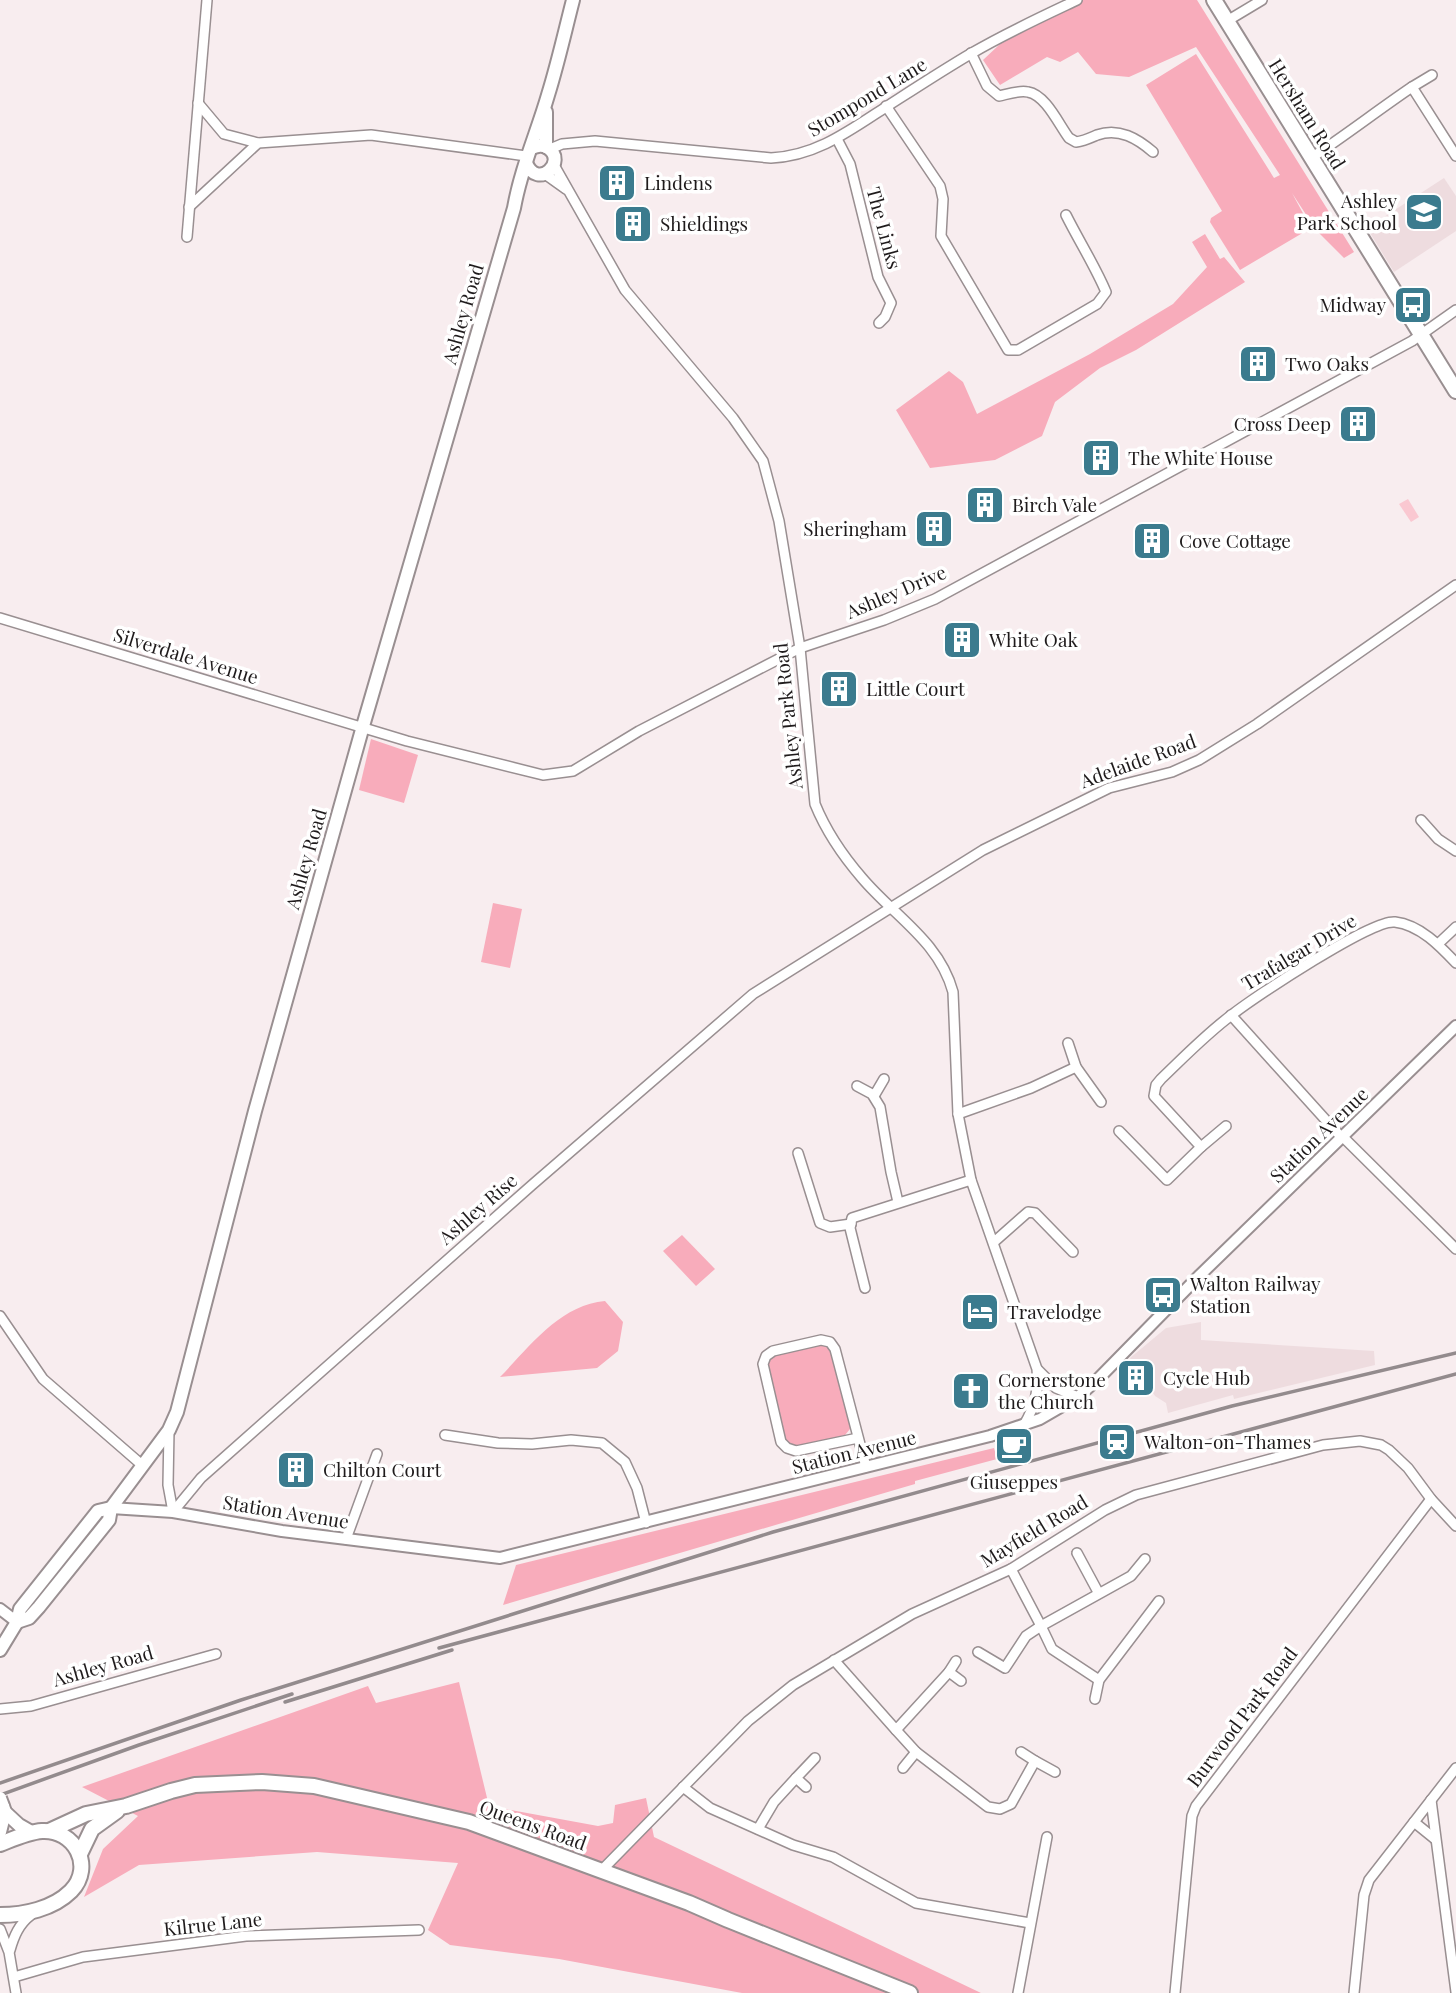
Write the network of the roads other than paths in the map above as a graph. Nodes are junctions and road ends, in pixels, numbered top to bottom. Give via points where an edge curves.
1 (208, 0) edge
2 (573, 0) edge
3 (1077, 0) edge
4 (1214, 0) edge
5 (1262, 0) edge
6 (1227, 21) junction
7 (971, 53) junction
8 (1432, 75) dead end
9 (1412, 87) junction
10 (548, 97) junction
11 (198, 103) junction
12 (886, 106) junction
13 (837, 139) junction
14 (258, 143) junction
15 (1153, 152) dead end
16 (528, 156) junction
17 (1311, 158) junction
18 (1453, 158) edge
19 (547, 162) junction
20 (189, 207) junction
21 (514, 208) junction
22 (1066, 215) dead end
23 (187, 237) dead end
24 (1456, 310) edge
25 (879, 323) dead end
26 (1420, 335) junction
27 (1456, 391) edge
28 (1456, 585) edge
29 (0, 618) edge
30 (800, 648) junction
31 (363, 726) junction
32 (1421, 820) dead end
33 (1456, 851) edge
34 (892, 908) junction
35 (1456, 927) edge
36 (1438, 944) junction
37 (1456, 963) edge
38 (1231, 1015) junction
39 (1456, 1026) edge
40 (1068, 1044) dead end
41 (1076, 1067) junction
42 (884, 1079) dead end
43 (857, 1086) dead end
44 (874, 1096) junction
45 (1101, 1102) dead end
46 (958, 1114) junction
47 (1226, 1126) dead end
48 (1119, 1130) dead end
49 (1342, 1137) junction
50 (1201, 1147) junction
51 (799, 1153) dead end
52 (971, 1180) junction
53 (898, 1202) junction
54 (851, 1224) junction
55 (994, 1242) junction
56 (1456, 1249) edge
57 (1073, 1252) dead end
58 (865, 1288) dead end
59 (0, 1316) edge
60 (1037, 1369) junction
61 (1078, 1397) junction
62 (1024, 1425) junction
63 (169, 1430) junction
64 (445, 1435) dead end
65 (858, 1438) junction
66 (377, 1454) dead end
67 (142, 1465) junction
68 (866, 1467) junction
69 (1431, 1499) junction
70 (111, 1508) junction
71 (173, 1512) junction
72 (646, 1523) junction
73 (1456, 1526) edge
74 (346, 1539) junction
75 (1077, 1553) dead end
76 (1145, 1559) dead end
77 (1011, 1569) junction
78 (1098, 1592) junction
79 (1159, 1601) dead end
80 (0, 1609) edge
81 (17, 1622) junction
82 (1041, 1626) junction
83 (0, 1650) edge
84 (978, 1652) dead end
85 (216, 1654) dead end
86 (834, 1660) junction
87 (956, 1661) dead end
88 (949, 1672) junction
89 (1099, 1680) junction
90 (961, 1681) dead end
91 (1095, 1699) dead end
92 (0, 1709) edge
93 (896, 1730) junction
94 (916, 1752) junction
95 (1021, 1752) dead end
96 (815, 1758) dead end
97 (1035, 1760) junction
98 (903, 1768) dead end
99 (1456, 1768) edge
100 (1055, 1772) dead end
101 (796, 1779) junction
102 (683, 1787) junction
103 (806, 1787) dead end
104 (1431, 1800) junction
105 (3, 1805) edge
106 (126, 1806) junction
107 (1414, 1822) junction
108 (758, 1829) junction
109 (49, 1831) junction
110 (0, 1832) edge
111 (33, 1833) junction
112 (1047, 1837) dead end
113 (1435, 1839) junction
114 (0, 1844) edge
115 (80, 1854) junction
116 (601, 1871) junction
117 (35, 1912) junction
118 (0, 1915) edge
119 (1030, 1923) junction
120 (0, 1929) edge
121 (419, 1930) dead end
122 (9, 1952) junction
123 (15, 1977) junction
124 (1456, 1992) edge
125 (16, 1993) edge
126 (910, 1993) edge
127 (1018, 1993) edge
128 (1175, 1993) edge
129 (1353, 1993) edge

1 - 11 street
2 - 10 main road, Ashley Road
3 - 7 street, Stompond Lane
4 - 6 main road, Hersham Road
5 - 6 street
6 - 17 main road, Hersham Road
7 - 12 street, Stompond Lane
7 - 15 street via 987,86 999,96 1030,92 1040,97 1076,142 1120,133
8 - 9 street
9 - 17 street
9 - 18 street
10 - 16 main road, Ashley Road
10 - 19 main road, Ashley Road
11 - 14 street via 224,134
11 - 20 street
12 - 13 street, Stompond Lane
12 - 22 street via 940,186 941,236 1008,350 1018,350 1105,297 1101,279
13 - 19 street, Stompond Lane via 790,157 771,158 595,141 562,145
13 - 25 street, The Links via 850,164 878,277 891,303
14 - 16 street via 372,135
14 - 20 street
16 - 19 main road
16 - 19 main road via 536,146
16 - 21 main road, Ashley Road
17 - 26 main road, Hersham Road
19 - 21 main road, Ashley Road
19 - 30 street, Ashley Park Road via 571,192 625,290 733,418 763,461 779,521
20 - 23 street
21 - 31 main road, Ashley Road
24 - 26 street
26 - 27 main road, Hersham Road
26 - 30 street, Ashley Drive via 935,598
28 - 34 street, Adelaide Road via 1199,760 1109,788 1072,805 982,850
29 - 31 street, Silverdale Avenue
30 - 31 street, Ashley Drive via 639,731 573,771 543,775
30 - 34 street, Ashley Park Road via 815,804 824,827 862,878
31 - 63 main road, Ashley Road via 255,1111 185,1387
32 - 33 street
34 - 46 street, Ashley Park Road via 922,937 948,976 953,992
34 - 71 street, Ashley Rise via 753,993 211,1469
35 - 36 street
36 - 37 street, Trafalgar Drive
36 - 38 street, Trafalgar Drive via 1416,929 1384,922 1341,944
38 - 49 street
38 - 50 street, Trafalgar Drive via 1156,1085 1158,1102
39 - 49 street, Station Avenue
40 - 41 street
41 - 45 street
41 - 46 street
42 - 44 street
43 - 44 street
44 - 53 street
46 - 52 street, Ashley Park Road
47 - 50 street
48 - 50 street via 1167,1180
49 - 56 street
49 - 61 street, Station Avenue
51 - 54 street via 820,1223 830,1227
52 - 53 street
52 - 55 street, Ashley Park Road
53 - 54 street via 862,1213 852,1218
54 - 58 street
55 - 57 street via 1028,1212 1035,1213
55 - 60 street, Ashley Park Road
59 - 67 street via 43,1379
60 - 61 street via 1056,1388
60 - 62 street, Ashley Park Road via 1035,1406
61 - 62 street, Station Avenue
62 - 68 street, Station Avenue
63 - 67 main road, Ashley Road
63 - 71 street via 168,1485
64 - 72 street via 498,1443 602,1443 625,1462
65 - 65 street via 796,1451 787,1448 781,1442 763,1364 766,1356 821,1340 830,1342
65 - 68 street
66 - 74 street
67 - 70 main road, Ashley Road
68 - 72 street, Station Avenue
69 - 73 street, Mayfield Road
69 - 77 street, Mayfield Road via 1408,1468 1381,1445 1360,1441 1323,1446 1136,1495
69 - 128 street, Burwood Park Road via 1196,1806
70 - 71 street, Station Avenue
70 - 81 main road, Ashley Road via 98,1511 20,1609
71 - 74 street, Station Avenue
72 - 74 street, Station Avenue via 500,1558
75 - 78 street
76 - 78 street via 1131,1576
77 - 82 street
77 - 86 street, Mayfield Road via 912,1614
78 - 82 street
79 - 89 street
80 - 81 street
81 - 83 main road, Ashley Road
82 - 84 street via 1026,1636 1005,1668
82 - 89 street via 1052,1649
85 - 92 street, Ashley Road via 31,1706
86 - 93 street
86 - 102 street, Mayfield Road via 748,1721
87 - 88 street
88 - 90 street
88 - 93 street
89 - 91 street
93 - 94 street
94 - 97 street via 988,1807 1000,1809 1011,1804
94 - 98 street
95 - 97 street
96 - 101 street
97 - 100 street
99 - 104 street
101 - 103 street
101 - 108 street via 774,1802
102 - 108 street via 710,1808
102 - 116 street, Mayfield Road
104 - 107 street
104 - 113 street
105 - 110 main road
105 - 111 main road via 19,1825
106 - 109 main road, Queens Road via 86,1814
106 - 115 main road, Queens Road via 92,1829
106 - 116 main road, Queens Road via 195,1785 262,1782 314,1786 469,1822
107 - 113 street
107 - 129 street via 1369,1880
108 - 119 street via 833,1857 916,1903
109 - 111 main road, Queens Road
109 - 115 main road via 67,1838
111 - 114 main road, Queens Road
112 - 119 street
113 - 124 street
115 - 117 main road, Queens Road via 80,1875 72,1889
116 - 126 main road, Queens Road
117 - 118 main road
117 - 122 street via 23,1920
119 - 127 street
120 - 122 street
121 - 123 street, Kilrue Lane via 246,1937 83,1957
122 - 123 street
123 - 125 street

